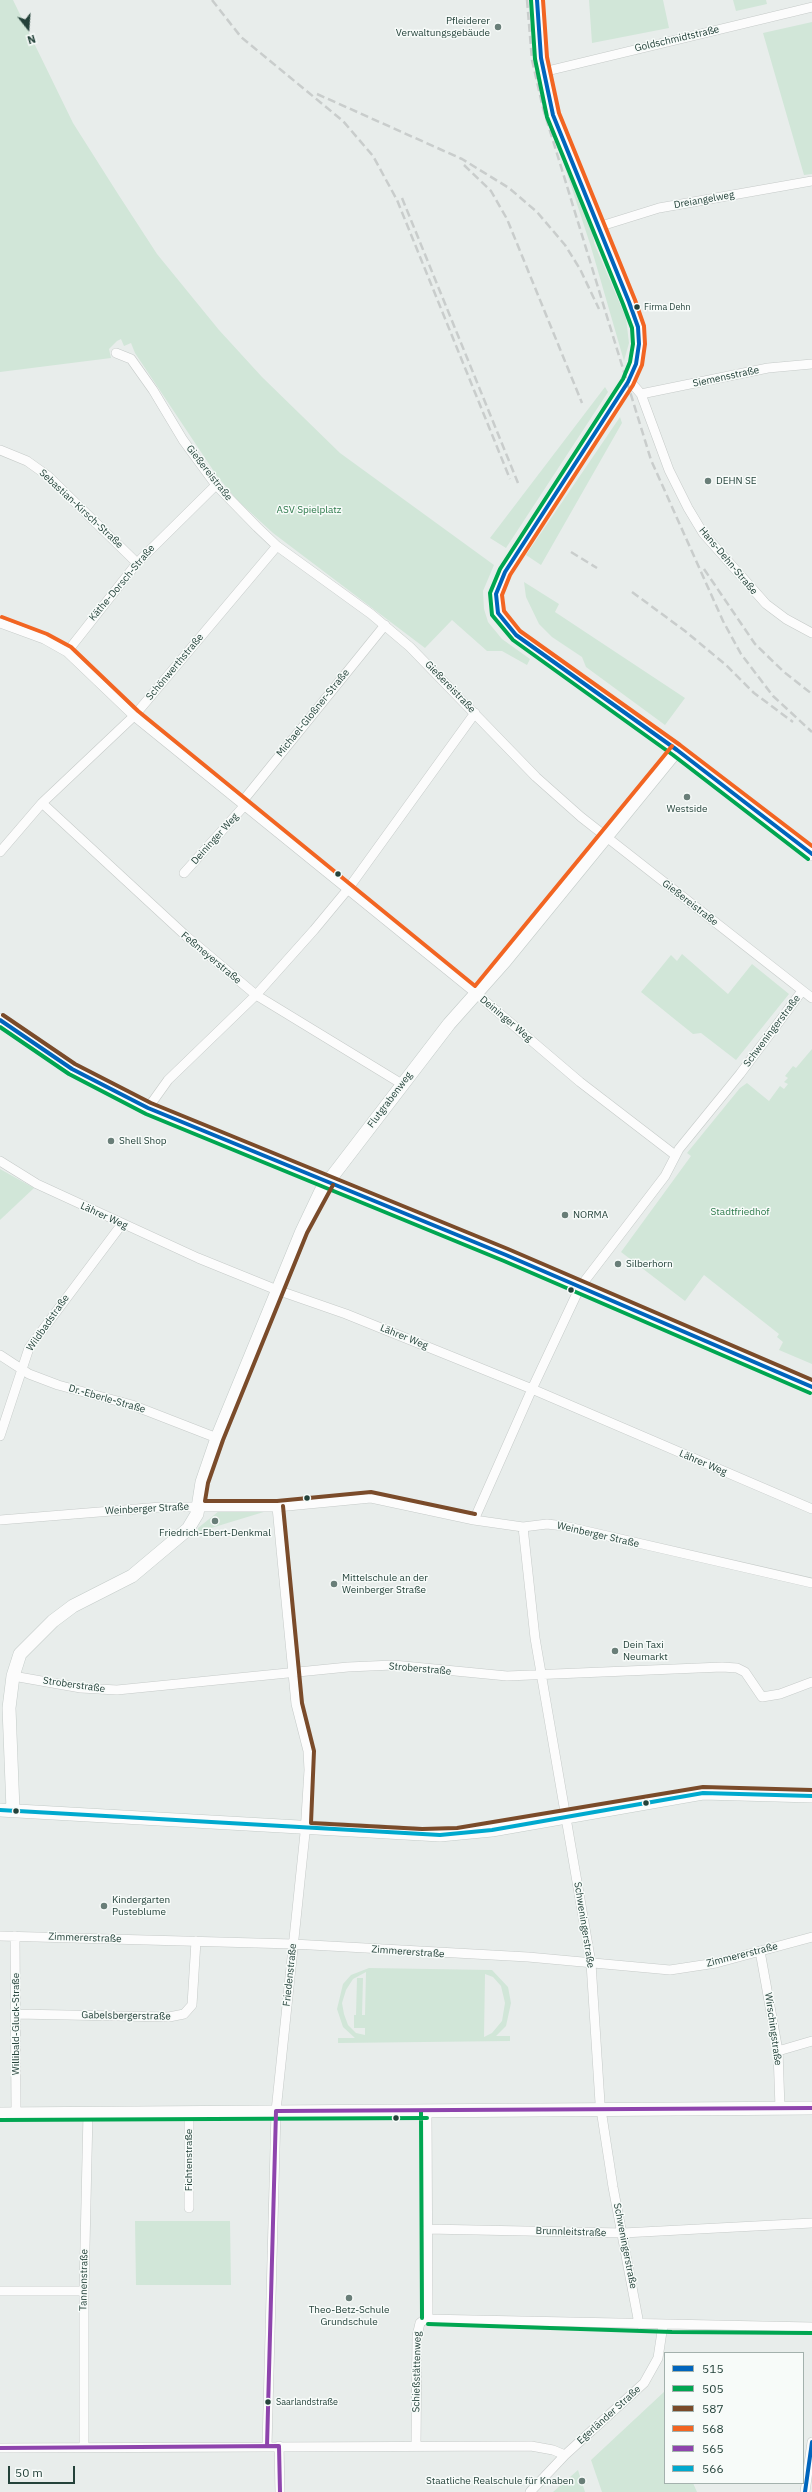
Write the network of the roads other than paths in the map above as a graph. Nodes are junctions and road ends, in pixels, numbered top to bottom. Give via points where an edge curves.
1 (537, 0) edge
2 (812, 7) edge
3 (542, 72) junction
4 (812, 181) edge
5 (598, 227) junction
6 (116, 353) dead end
7 (812, 364) edge
8 (629, 380) junction
9 (641, 394) junction
10 (0, 450) edge
11 (216, 485) junction
12 (277, 546) junction
13 (137, 563) junction
14 (0, 623) edge
15 (385, 625) junction
16 (812, 633) edge
17 (67, 652) junction
18 (475, 713) junction
19 (134, 716) junction
20 (677, 750) junction
21 (42, 803) junction
22 (244, 803) junction
23 (605, 837) junction
24 (0, 852) edge
25 (812, 854) edge
26 (184, 873) dead end
27 (348, 889) junction
28 (802, 991) junction
29 (476, 994) junction
30 (256, 995) junction
31 (812, 998) edge
32 (0, 1020) edge
33 (402, 1084) junction
34 (148, 1108) junction
35 (675, 1155) junction
36 (0, 1161) edge
37 (328, 1182) junction
38 (122, 1224) junction
39 (580, 1287) junction
40 (277, 1290) junction
41 (0, 1355) edge
42 (21, 1370) junction
43 (812, 1387) edge
44 (532, 1389) junction
45 (0, 1436) edge
46 (217, 1438) junction
47 (198, 1507) junction
48 (277, 1507) junction
49 (812, 1509) edge
50 (0, 1520) edge
51 (474, 1520) junction
52 (523, 1527) junction
53 (812, 1583) edge
54 (292, 1673) junction
55 (541, 1675) junction
56 (13, 1676) junction
57 (812, 1682) edge
58 (812, 1796) edge
59 (6, 1810) edge
60 (566, 1816) junction
61 (305, 1829) junction
62 (0, 1936) edge
63 (15, 1936) junction
64 (812, 1937) edge
65 (196, 1941) junction
66 (293, 1944) junction
67 (760, 1951) junction
68 (591, 1963) junction
69 (16, 2014) junction
70 (812, 2041) edge
71 (778, 2051) junction
72 (780, 2108) junction
73 (812, 2108) edge
74 (601, 2110) junction
75 (276, 2111) junction
76 (189, 2112) junction
77 (427, 2112) junction
78 (88, 2113) junction
79 (0, 2114) edge
80 (16, 2114) junction
81 (188, 2208) dead end
82 (812, 2223) edge
83 (427, 2229) junction
84 (623, 2233) junction
85 (0, 2291) edge
86 (84, 2291) junction
87 (428, 2318) junction
88 (639, 2324) junction
89 (663, 2326) junction
90 (812, 2327) edge
91 (812, 2442) edge
92 (267, 2446) junction
93 (279, 2446) junction
94 (416, 2446) junction
95 (84, 2447) junction
96 (0, 2448) edge
97 (565, 2455) junction
98 (280, 2492) edge
99 (530, 2492) edge
100 (805, 2492) edge

1 - 3 street
2 - 3 street, Goldschmidtstraße
3 - 5 street via 558,132
4 - 5 street, Dreiangelweg via 659,208
5 - 8 street via 638,327 637,359
6 - 11 street, Gießereistraße via 131,358 183,440
7 - 9 street, Siemensstraße via 768,368
8 - 9 street, Hans-Dehn-Straße
8 - 20 street via 524,539 498,588 496,600 498,613 516,635
9 - 16 street, Hans-Dehn-Straße via 669,470 703,533 766,604 786,619
10 - 13 street, Sebastian-Kirsch-Straße via 27,461 48,476
11 - 12 street, Gießereistraße
11 - 13 street, Käthe-Dorsch-Straße
12 - 15 street, Gießereistraße
12 - 19 street, Schönwerthstraße
13 - 17 street, Käthe-Dorsch-Straße
14 - 17 street, Deininger Weg via 44,639
15 - 18 street, Gießereistraße
15 - 22 street, Michael-Gloßner-Straße
17 - 19 street, Deininger Weg
18 - 23 street, Gießereistraße via 536,777
18 - 27 street
19 - 21 street, Schönwerthstraße
19 - 22 street, Deininger Weg
20 - 23 street, Flutgrabenweg
20 - 25 street
21 - 24 street, Schönwerthstraße
21 - 30 street, Feßmeyerstraße via 186,936
22 - 26 street, Deininger Weg
22 - 27 street, Deininger Weg
23 - 28 street, Gießereistraße
23 - 29 street, Flutgrabenweg
27 - 29 street, Deininger Weg
27 - 30 street via 285,965
28 - 31 street, Gießereistraße
28 - 35 street, Schweningerstraße
29 - 33 street, Flutgrabenweg
29 - 35 street, Deininger Weg via 580,1082
30 - 33 street, Feßmeyerstraße
30 - 34 street via 168,1080
32 - 34 street via 72,1069
33 - 37 street, Flutgrabenweg
34 - 37 street
35 - 39 street, Schweningerstraße via 665,1176
36 - 38 street, Lährer Weg via 37,1184
37 - 39 street
37 - 40 street, Flutgrabenweg via 311,1211
38 - 40 street, Lährer Weg
38 - 42 street, Wildbadstraße via 29,1348
39 - 43 street
39 - 44 street, Schweningerstraße
40 - 44 street, Lährer Weg via 346,1314
40 - 46 street, Flutgrabenweg
41 - 42 street, Dr.-Eberle-Straße
42 - 45 street, Wildbadstraße
42 - 46 street, Dr.-Eberle-Straße via 58,1385 148,1411
44 - 49 street, Lährer Weg
44 - 51 street, Schweningerstraße
46 - 47 street, Flutgrabenweg via 202,1482
47 - 48 street, Weinberger Straße
47 - 50 street, Weinberger Straße via 161,1507
47 - 56 street, Flutgrabenweg via 188,1529 144,1567 74,1606 53,1621 20,1654
48 - 51 street, Weinberger Straße via 372,1498
48 - 54 street, Friedenstraße
51 - 52 street, Weinberger Straße
52 - 53 street, Weinberger Straße via 547,1524 564,1526
52 - 55 street, Schweningerstraße via 530,1607
54 - 55 street, Stroberstraße via 393,1665 508,1676
54 - 56 street, Stroberstraße via 117,1690 81,1688
54 - 61 street, Friedenstraße via 296,1704 308,1752
55 - 57 street, Stroberstraße via 737,1668 745,1672 762,1697 780,1694
55 - 60 street, Schweningerstraße
56 - 59 street, Flutgrabenweg via 9,1708
58 - 60 street via 703,1793
59 - 61 street
60 - 61 street via 475,1832 440,1835
60 - 68 street, Schweningerstraße
61 - 66 street, Friedenstraße
62 - 63 street, Zimmererstraße
63 - 65 street, Zimmererstraße
63 - 69 street, Willibald-Gluck-Straße
64 - 67 street, Zimmererstraße
65 - 66 street, Zimmererstraße
65 - 69 street, Gabelsbergerstraße via 192,2005 184,2014 169,2017
66 - 68 street, Zimmererstraße
66 - 75 street, Friedenstraße
67 - 68 street, Zimmererstraße via 716,1963 670,1970
67 - 71 street, Wirschingstraße
68 - 74 street, Schweningerstraße
69 - 80 street, Willibald-Gluck-Straße
70 - 71 street
71 - 72 street, Wirschingstraße
72 - 73 street
72 - 74 street
74 - 77 street
74 - 84 street, Schweningerstraße
75 - 76 street
75 - 77 street
75 - 92 street, Friedenstraße
76 - 78 street
76 - 81 street, Fichtenstraße
77 - 83 street, Schießstättenweg
78 - 80 street
78 - 86 street, Tannenstraße
79 - 80 street
82 - 84 street, Brunnleitstraße
83 - 84 street, Brunnleitstraße
83 - 87 street, Schießstättenweg
84 - 88 street, Schweningerstraße
85 - 86 street
86 - 95 street, Tannenstraße
87 - 88 street
87 - 94 street, Schießstättenweg via 420,2322 418,2330
88 - 89 street
89 - 90 street
89 - 97 street, Egerländer Straße via 658,2358 644,2383
91 - 100 street
92 - 93 street
92 - 95 street
93 - 94 street
93 - 98 street
94 - 97 street via 531,2446 554,2450
95 - 96 street
97 - 99 street, Egerländer Straße

